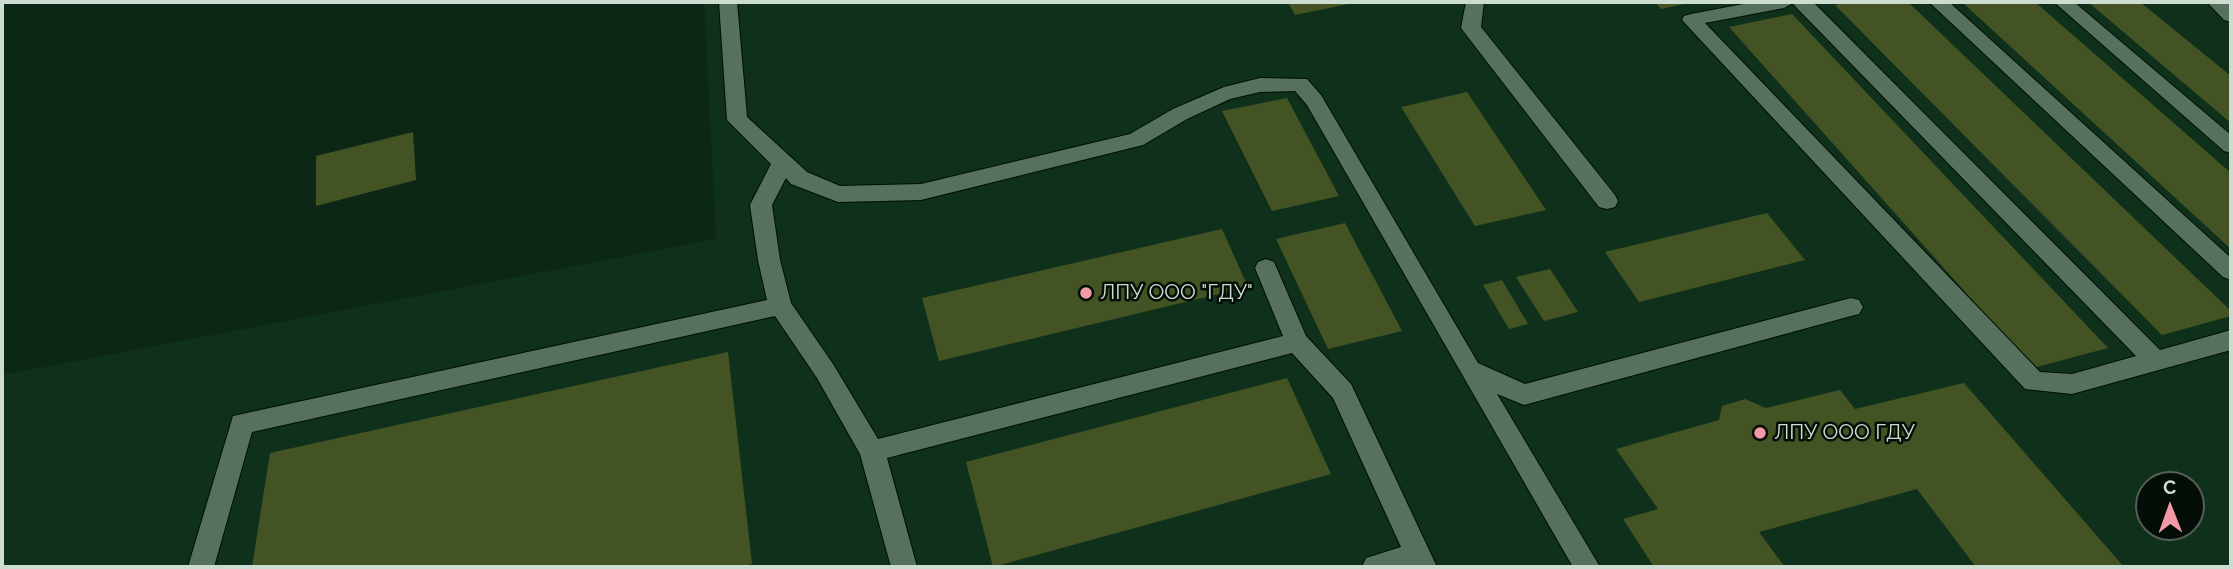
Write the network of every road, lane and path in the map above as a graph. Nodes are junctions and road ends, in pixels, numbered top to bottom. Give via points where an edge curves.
1 (728, 2) edge
2 (1475, 2) edge
3 (1784, 2) edge
4 (1802, 2) edge
5 (1938, 2) edge
6 (2063, 2) edge
7 (2216, 2) edge
8 (2231, 16) edge
9 (2231, 146) edge
10 (782, 164) junction
11 (1607, 201) dead end
12 (1266, 268) dead end
13 (2231, 271) edge
14 (780, 306) junction
15 (1851, 307) dead end
16 (2231, 340) edge
17 (1297, 342) junction
18 (2156, 361) junction
19 (1470, 370) junction
20 (872, 451) junction
21 (1421, 561) edge
22 (201, 567) edge
23 (904, 567) edge
24 (1375, 567) edge
25 (1587, 567) edge

1 - 10 lane via 737,120
2 - 11 lane via 1471,28
3 - 18 lane via 1691,20 2034,382 2072,384
4 - 18 lane
5 - 13 lane
6 - 9 lane
7 - 8 lane
10 - 14 lane via 761,205
10 - 19 lane via 799,178 838,194 921,192 1136,140 1224,94 1259,85 1300,84 1314,100
12 - 17 lane
14 - 20 lane
14 - 22 lane via 242,424
15 - 19 lane via 1524,395
16 - 18 lane
17 - 20 lane
17 - 21 lane via 1342,391
19 - 25 lane
20 - 23 lane
21 - 24 lane

